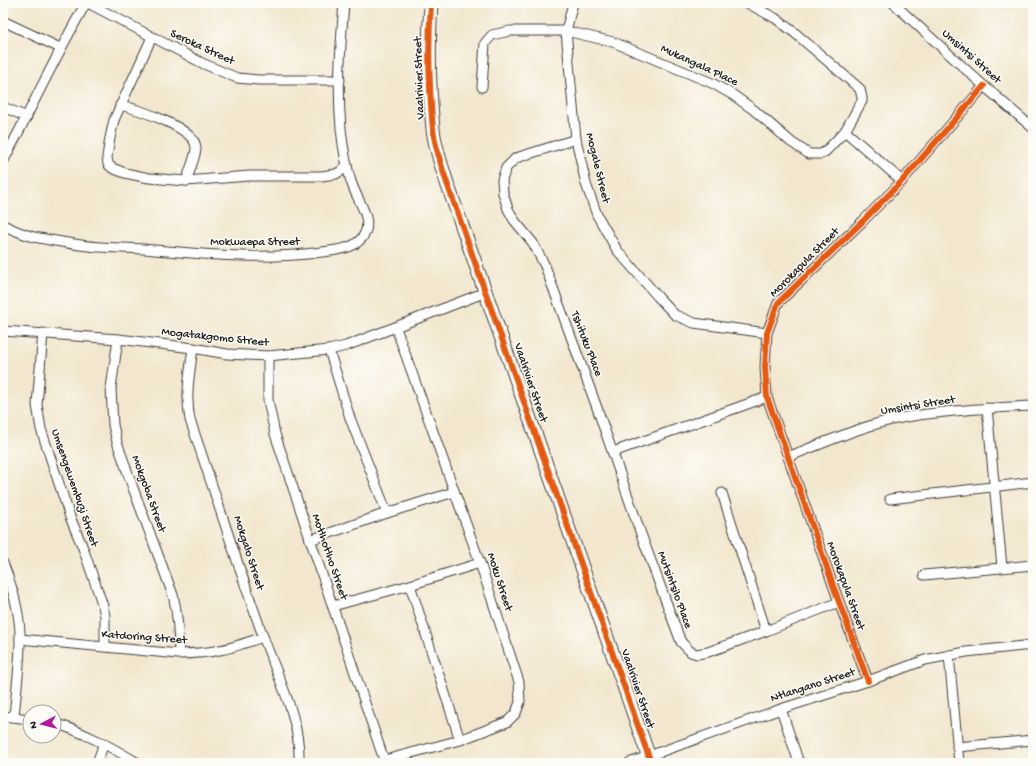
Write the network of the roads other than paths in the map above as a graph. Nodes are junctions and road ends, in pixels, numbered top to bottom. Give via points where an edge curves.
1 (87, 3) edge
2 (344, 3) edge
3 (431, 3) edge
4 (573, 3) edge
5 (747, 3) edge
6 (893, 3) edge
7 (3, 21) edge
8 (566, 31) junction
9 (152, 37) junction
10 (60, 48) junction
11 (340, 80) junction
12 (984, 86) junction
13 (482, 87) dead end
14 (120, 105) junction
15 (3, 107) edge
16 (27, 117) junction
17 (1033, 128) edge
18 (845, 131) junction
19 (576, 139) junction
20 (3, 162) edge
21 (347, 165) junction
22 (186, 181) junction
23 (902, 182) junction
24 (3, 225) edge
25 (486, 292) junction
26 (396, 328) junction
27 (3, 331) edge
28 (43, 333) junction
29 (767, 333) junction
30 (118, 339) junction
31 (193, 348) junction
32 (330, 350) junction
33 (268, 356) junction
34 (767, 397) junction
35 (1033, 406) edge
36 (987, 408) junction
37 (613, 452) junction
38 (788, 457) junction
39 (1033, 482) edge
40 (994, 486) junction
41 (454, 492) junction
42 (722, 494) dead end
43 (890, 499) dead end
44 (387, 513) junction
45 (310, 540) junction
46 (3, 563) edge
47 (480, 563) junction
48 (1033, 565) edge
49 (1002, 567) junction
50 (924, 574) dead end
51 (410, 585) junction
52 (839, 602) junction
53 (333, 606) junction
54 (766, 631) junction
55 (263, 637) junction
56 (20, 639) junction
57 (1033, 645) edge
58 (105, 647) junction
59 (179, 654) junction
60 (949, 655) junction
61 (868, 681) junction
62 (781, 709) junction
63 (3, 716) edge
64 (14, 717) junction
65 (22, 718) edge
66 (62, 725) edge
67 (460, 740) junction
68 (1033, 740) edge
69 (104, 743) junction
70 (957, 747) junction
71 (650, 759) edge
72 (385, 762) edge
73 (97, 763) edge
74 (138, 763) edge
75 (299, 763) edge
76 (629, 763) edge
77 (799, 763) edge
78 (959, 763) edge

1 - 9 street, Seroka Street
1 - 10 street
2 - 11 street, Mokwaepa Street
3 - 25 street, Vaalrivier Street via 430,69 436,147
4 - 8 street, Mogale Street
5 - 18 street, Mukangala Place via 795,33 860,89 860,106
6 - 12 street, Umsintsi Street
7 - 10 street
8 - 13 street, Mukangala Place via 510,31 492,35 485,43
8 - 18 street, Mukangala Place via 613,42 712,83 733,94 809,154 821,154 826,151
8 - 19 street, Mogale Street
9 - 11 street, Seroka Street via 237,78
9 - 14 street
10 - 16 street
11 - 21 street, Mokwaepa Street via 340,125
12 - 17 street, Umsintsi Street
12 - 23 street, Morokapula Street
14 - 22 street via 158,117 193,139 197,149
14 - 22 street via 110,138 107,157 109,166 115,170 149,178
15 - 16 street
16 - 20 street
18 - 23 street
19 - 29 street, Mogale Street via 586,184 597,215 617,250 675,315 694,323
19 - 37 street, Tshituku Place via 516,158 503,174 502,186 508,209 533,243 545,266
21 - 22 street via 336,174 321,176 249,176
21 - 24 street, Mokwaepa Street via 367,226 361,240 343,249 276,257 202,255 99,247 32,236
23 - 29 street, Morokapula Street via 778,303
25 - 26 street, Mogatakgomo Street
25 - 71 street, Vaalrivier Street
26 - 32 street, Mogatakgomo Street
26 - 41 street, Moku Street
27 - 28 street, Mogatakgomo Street
28 - 30 street, Mogatakgomo Street
28 - 58 street, Umsengewembuzi Street via 37,405 41,430 70,517 102,600
29 - 34 street, Morokapula Street
30 - 31 street, Mogatakgomo Street
30 - 59 street, Mokgoba Street via 111,388 113,425 178,612
31 - 33 street, Mogatakgomo Street via 227,354
31 - 55 street, Mokgalo Street via 187,391 190,420
32 - 33 street, Mogatakgomo Street
32 - 44 street via 350,418
33 - 45 street, Motlhotlho Street via 268,400 275,434
34 - 37 street
34 - 38 street, Morokapula Street
35 - 36 street, Umsintsi Street
36 - 38 street, Umsintsi Street via 905,417 850,433
36 - 40 street
37 - 54 street, Mutsintsilo Place via 677,632 685,647 698,654
38 - 52 street, Morokapula Street
39 - 40 street
40 - 43 street
40 - 49 street
41 - 44 street
41 - 47 street, Moku Street
42 - 54 street
44 - 45 street
45 - 53 street, Motlhotlho Street
46 - 56 street via 14,598
47 - 51 street
47 - 67 street, Moku Street via 519,682 520,702 516,713 507,722
48 - 49 street
49 - 50 street
51 - 53 street
51 - 67 street
52 - 54 street, Mutsintsilo Place
52 - 61 street, Morokapula Street
53 - 72 street, Motlhotlho Street
55 - 59 street, Katdoring Street via 219,652
55 - 75 street, Mokgalo Street via 288,700 300,748
56 - 58 street, Katdoring Street
56 - 64 street
57 - 60 street, Ntlangano Street
58 - 59 street, Katdoring Street
60 - 61 street, Ntlangano Street via 925,660
60 - 70 street
61 - 62 street, Ntlangano Street
62 - 71 street, Ntlangano Street
62 - 77 street
63 - 64 street
64 - 65 street
66 - 69 street
67 - 72 street, Moku Street
68 - 70 street
69 - 73 street
69 - 74 street
70 - 78 street
71 - 76 street, Ntlangano Street

